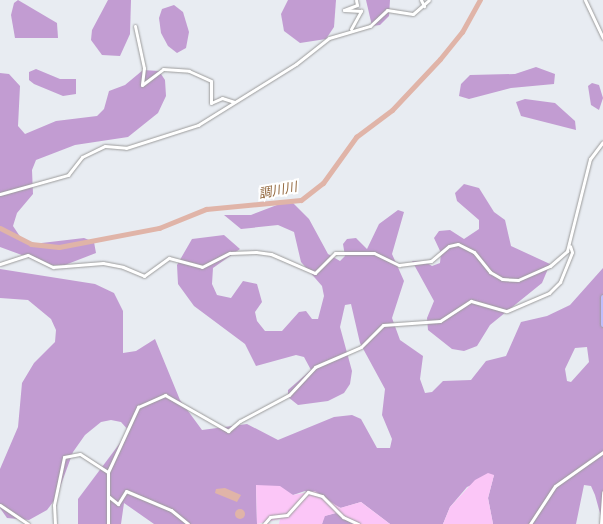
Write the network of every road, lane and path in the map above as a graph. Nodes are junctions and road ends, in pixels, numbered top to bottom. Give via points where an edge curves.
1 (356, 0) edge
2 (421, 0) edge
3 (429, 0) edge
4 (585, 0) edge
5 (424, 6) junction
6 (135, 26) dead end
7 (351, 28) junction
8 (603, 38) edge
9 (234, 102) junction
10 (603, 142) edge
11 (0, 194) edge
12 (570, 246) junction
13 (0, 264) edge
14 (603, 297) edge
15 (603, 325) edge
16 (603, 452) edge
17 (108, 472) junction
18 (603, 492) edge
19 (107, 494) junction
20 (0, 504) edge
21 (28, 524) edge
22 (56, 524) edge
23 (108, 524) edge
24 (188, 524) edge
25 (264, 524) edge
26 (358, 524) edge
27 (530, 524) edge
28 (601, 524) edge

1 - 7 street via 357,5 344,10 361,11
2 - 5 street
3 - 5 street
4 - 8 street
5 - 7 street via 413,14 387,10 370,26
6 - 9 street via 144,68 142,85 163,69 190,71 211,81 211,103 222,98
7 - 9 street via 318,44 296,64
9 - 11 street via 194,127 126,148 105,146 82,157 68,175
10 - 12 street via 590,159
12 - 13 street via 550,266 510,281 490,272 474,252 458,244 449,246 431,261 399,265 374,252 335,253 315,274 262,252 230,252 202,267 169,258 144,276 124,266 104,263 53,267 28,255
12 - 17 street via 572,252 560,282 549,293 507,311 471,301 440,321 383,324 361,347 315,367 289,395 240,421 228,432 171,398 154,397 137,409
14 - 15 main road
16 - 27 street via 555,486
17 - 19 street
17 - 22 street via 80,454 67,454 62,459 54,500
18 - 28 street
19 - 23 street
19 - 24 street via 118,504 126,491 172,510
20 - 21 street
25 - 26 street via 270,517 287,515 308,492 322,496 343,517

